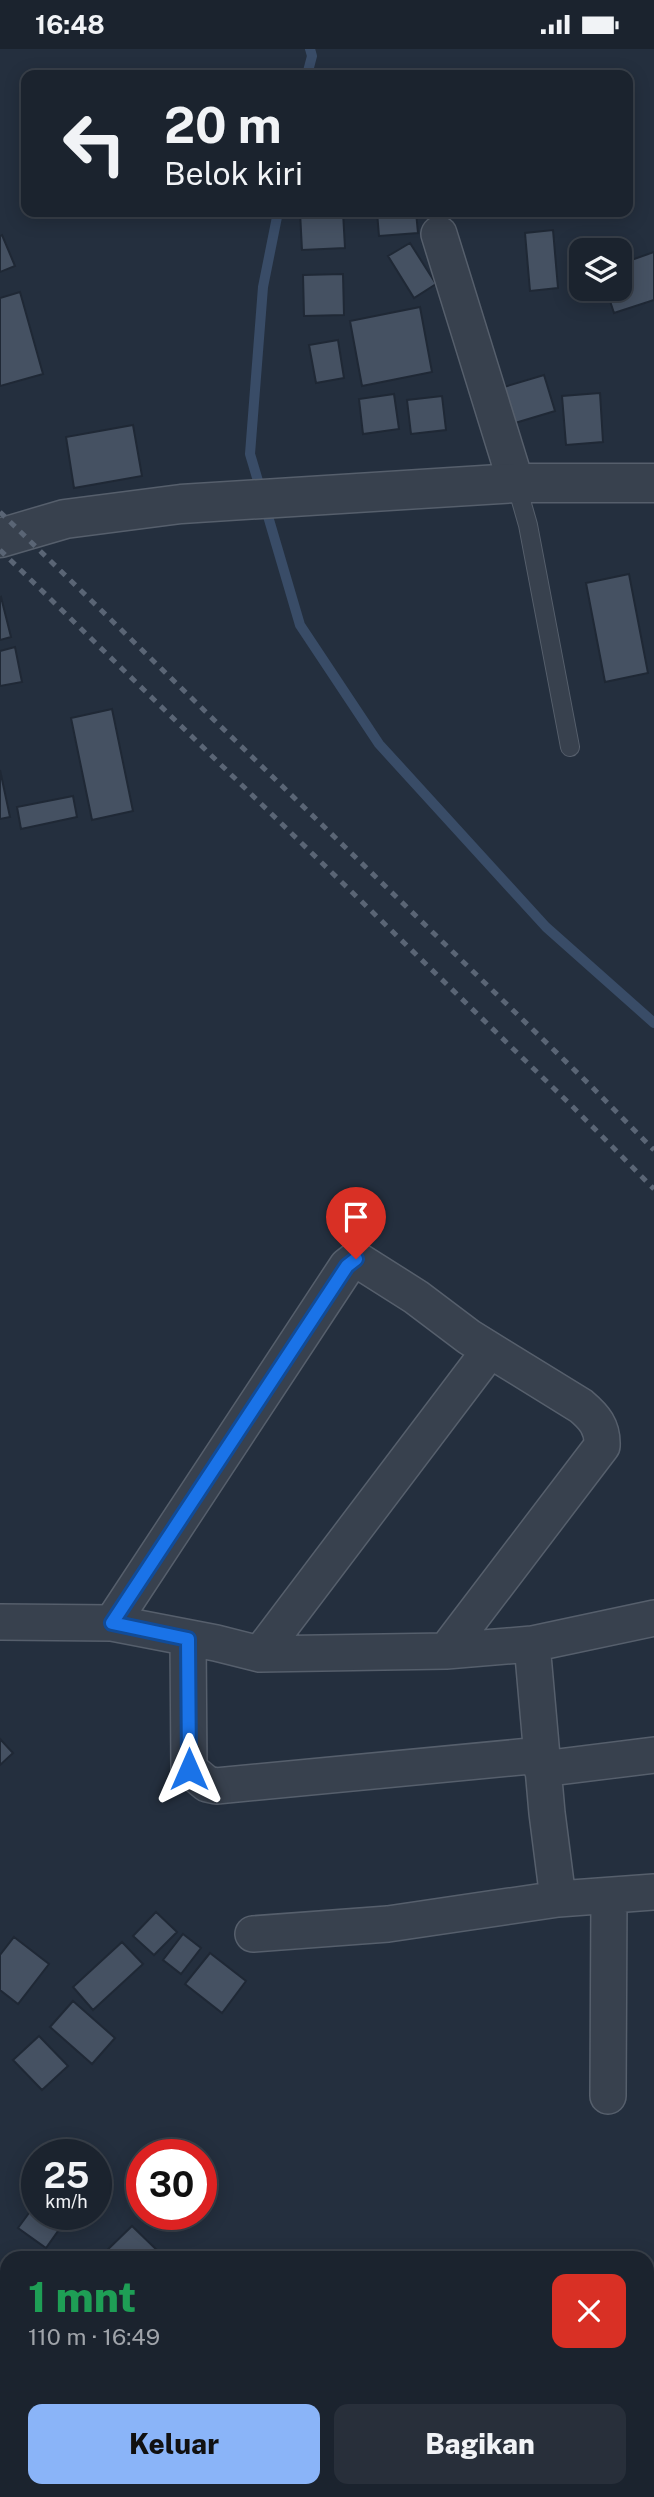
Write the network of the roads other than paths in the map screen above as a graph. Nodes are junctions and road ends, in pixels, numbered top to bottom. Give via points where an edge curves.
1 (439, 234) dead end
2 (516, 483) junction
3 (654, 483) edge
4 (0, 538) edge
5 (570, 747) dead end
6 (490, 1350) junction
7 (654, 1618) edge
8 (0, 1622) edge
9 (112, 1623) junction
10 (188, 1639) junction
11 (532, 1644) junction
12 (446, 1651) junction
13 (260, 1654) junction
14 (654, 1755) edge
15 (542, 1762) junction
16 (654, 1892) edge
17 (610, 1895) junction
18 (558, 1899) junction
19 (253, 1934) dead end
20 (608, 2096) dead end

1 - 2 street
2 - 3 street
2 - 4 street via 181,504 65,519
2 - 5 lane
6 - 9 street via 373,1268 353,1260
6 - 12 street via 594,1417 601,1446
6 - 13 street
7 - 11 street
8 - 9 street
9 - 10 street
10 - 13 street
10 - 15 street via 189,1769 207,1784
11 - 12 street
11 - 15 street
12 - 13 street
14 - 15 street
15 - 18 street
16 - 17 street
17 - 18 street
17 - 20 street
18 - 19 street via 388,1924

